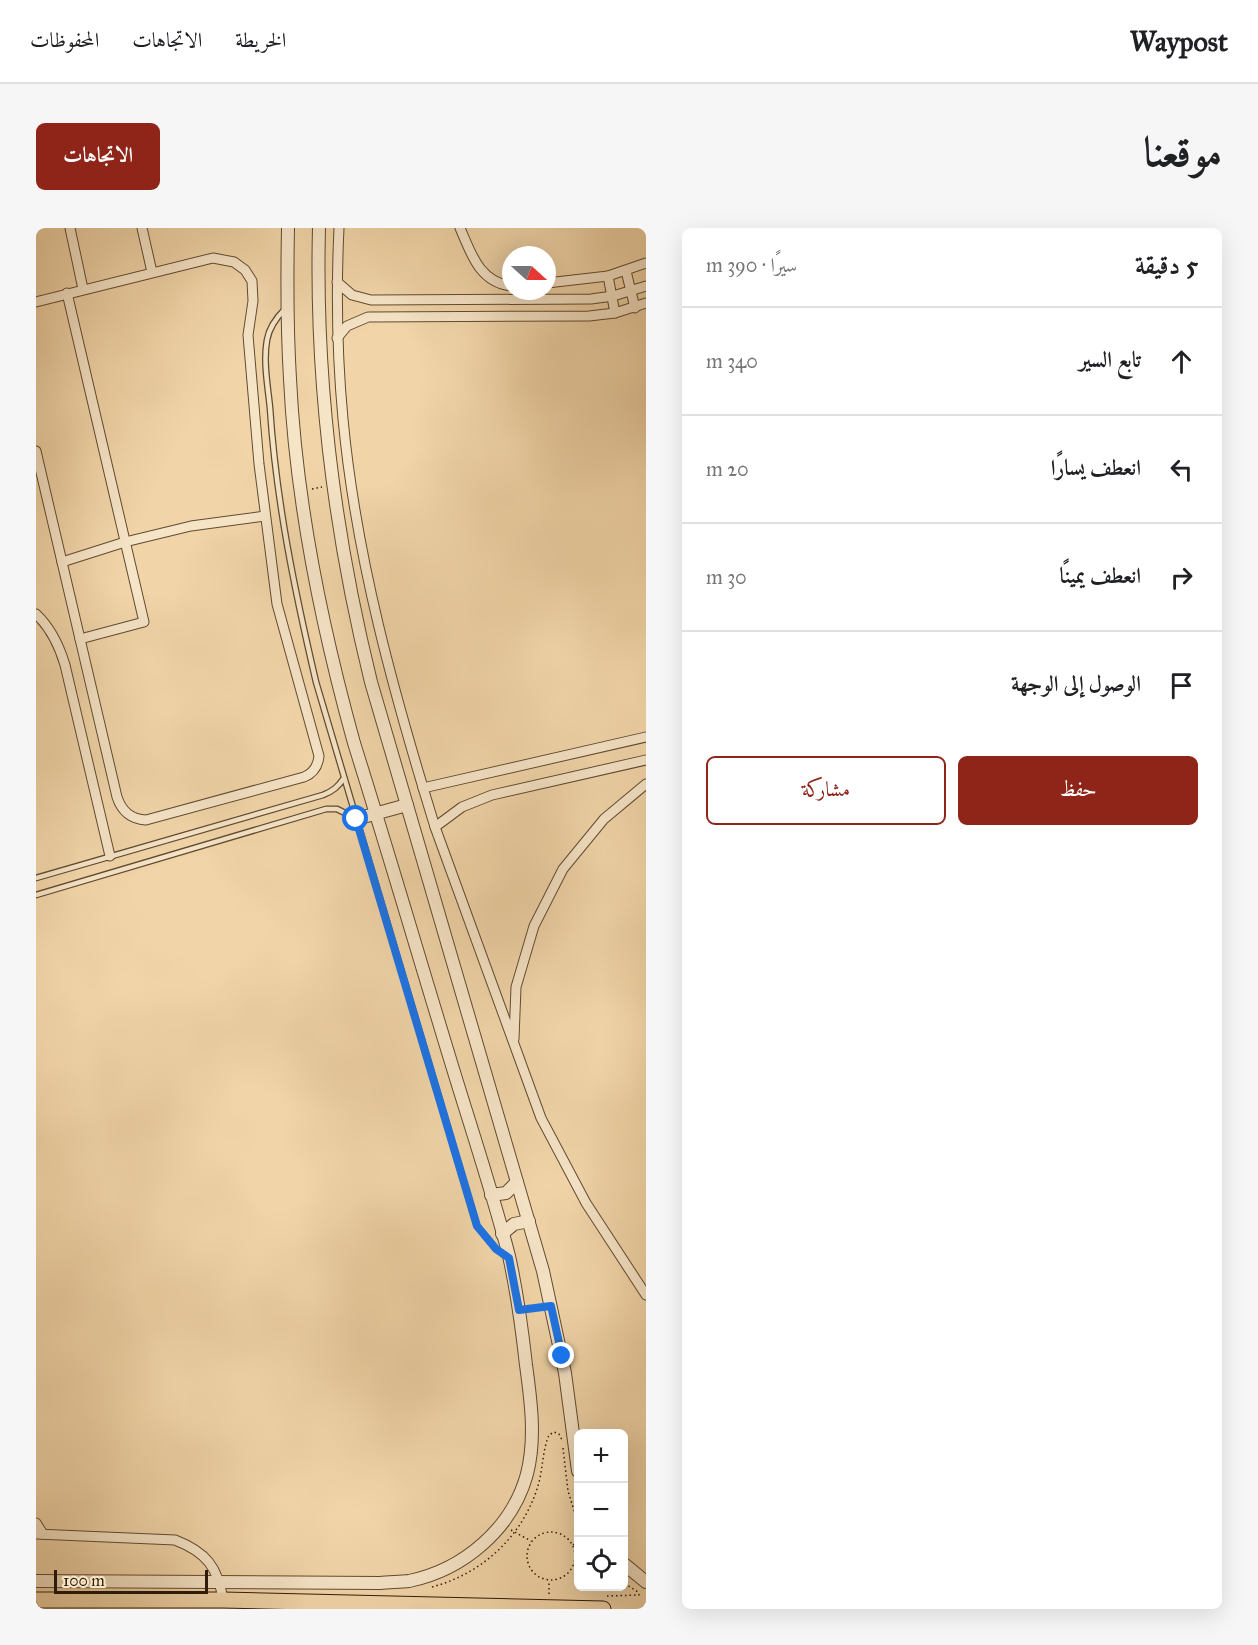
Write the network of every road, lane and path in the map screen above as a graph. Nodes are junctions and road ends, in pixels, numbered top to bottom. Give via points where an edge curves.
1 (70, 228) edge
2 (142, 228) edge
3 (288, 228) edge
4 (319, 228) edge
5 (339, 228) edge
6 (460, 228) edge
7 (646, 263) edge
8 (626, 271) junction
9 (152, 272) junction
10 (608, 276) junction
11 (337, 282) junction
12 (556, 282) edge
13 (502, 284) edge
14 (646, 286) edge
15 (83, 289) junction
16 (632, 291) junction
17 (67, 293) junction
18 (613, 296) junction
19 (36, 302) edge
20 (646, 303) edge
21 (287, 308) junction
22 (635, 308) junction
23 (615, 313) junction
24 (337, 338) junction
25 (36, 451) edge
26 (332, 485) junction
27 (301, 491) junction
28 (266, 516) junction
29 (125, 542) junction
30 (62, 562) junction
31 (36, 614) edge
32 (80, 639) junction
33 (646, 737) edge
34 (646, 760) edge
35 (344, 778) junction
36 (646, 784) edge
37 (423, 788) junction
38 (407, 805) junction
39 (376, 814) junction
40 (356, 819) junction
41 (435, 827) junction
42 (110, 856) junction
43 (36, 878) edge
44 (36, 895) edge
45 (514, 1045) junction
46 (517, 1182) junction
47 (491, 1195) junction
48 (530, 1221) junction
49 (502, 1234) junction
50 (509, 1258) junction
51 (646, 1295) edge
52 (574, 1437) edge
53 (574, 1508) edge
54 (36, 1523) edge
55 (501, 1525) junction
56 (514, 1532) junction
57 (40, 1534) edge
58 (531, 1541) junction
59 (572, 1545) joint
60 (628, 1567) edge
61 (549, 1580) junction
62 (36, 1581) edge
63 (220, 1582) junction
64 (646, 1582) edge
65 (628, 1586) edge
66 (428, 1588) dead end
67 (36, 1599) edge
68 (223, 1600) junction
69 (603, 1603) edge
70 (549, 1608) edge

1 - 15 street
2 - 9 street
3 - 21 street
4 - 26 street via 321,372
5 - 11 street
6 - 13 street via 483,273
7 - 8 street
8 - 10 street
8 - 16 street
9 - 15 street
9 - 28 street via 221,258 240,265 252,281 248,335
10 - 12 street
10 - 18 street
11 - 18 street via 352,295 371,300
11 - 24 street
14 - 16 street
15 - 17 street
16 - 18 street
16 - 22 street
17 - 19 street
17 - 29 street
18 - 23 street
20 - 22 street
21 - 27 street
21 - 35 lane via 271,327 266,351 282,518 316,682
22 - 23 street
23 - 24 street via 368,317 347,326
24 - 37 street via 343,420 361,544 373,606
25 - 30 street
26 - 27 path
26 - 38 street via 356,621
27 - 39 street via 316,590 334,672
28 - 29 street via 190,526
28 - 32 street via 277,604 319,756 309,775 146,820 129,815 117,797
29 - 30 street
29 - 32 street via 144,622
30 - 32 street
31 - 42 street via 57,642 65,665
33 - 37 street
34 - 41 street via 492,795 462,807
35 - 40 lane
35 - 42 lane via 332,792
36 - 45 street via 604,819 563,869 534,926 516,987
37 - 41 street
38 - 39 street
38 - 46 street
39 - 40 street
39 - 47 street
40 - 44 lane via 337,809 326,809
40 - 50 lane via 477,1226
41 - 45 street
42 - 43 lane
45 - 51 street via 541,1118 586,1203
46 - 47 street via 506,1192
46 - 48 street
47 - 49 street
48 - 49 street via 514,1224
48 - 52 street via 555,1322
49 - 50 street
50 - 55 street via 528,1379 532,1448 516,1501
53 - 56 path via 562,1439 554,1432 547,1440 537,1490
54 - 57 street
55 - 56 path
55 - 63 street via 460,1562 408,1581
56 - 58 path
56 - 66 path via 470,1573
57 - 63 street via 175,1540 203,1555
58 - 59 path via 541,1533 553,1531 565,1536
58 - 61 path via 527,1553 529,1566 537,1576
59 - 61 path via 575,1557 571,1569
60 - 64 street
61 - 70 path
62 - 63 street
63 - 68 street
65 - 69 path via 639,1595
67 - 68 main road
68 - 70 main road
69 - 70 main road

